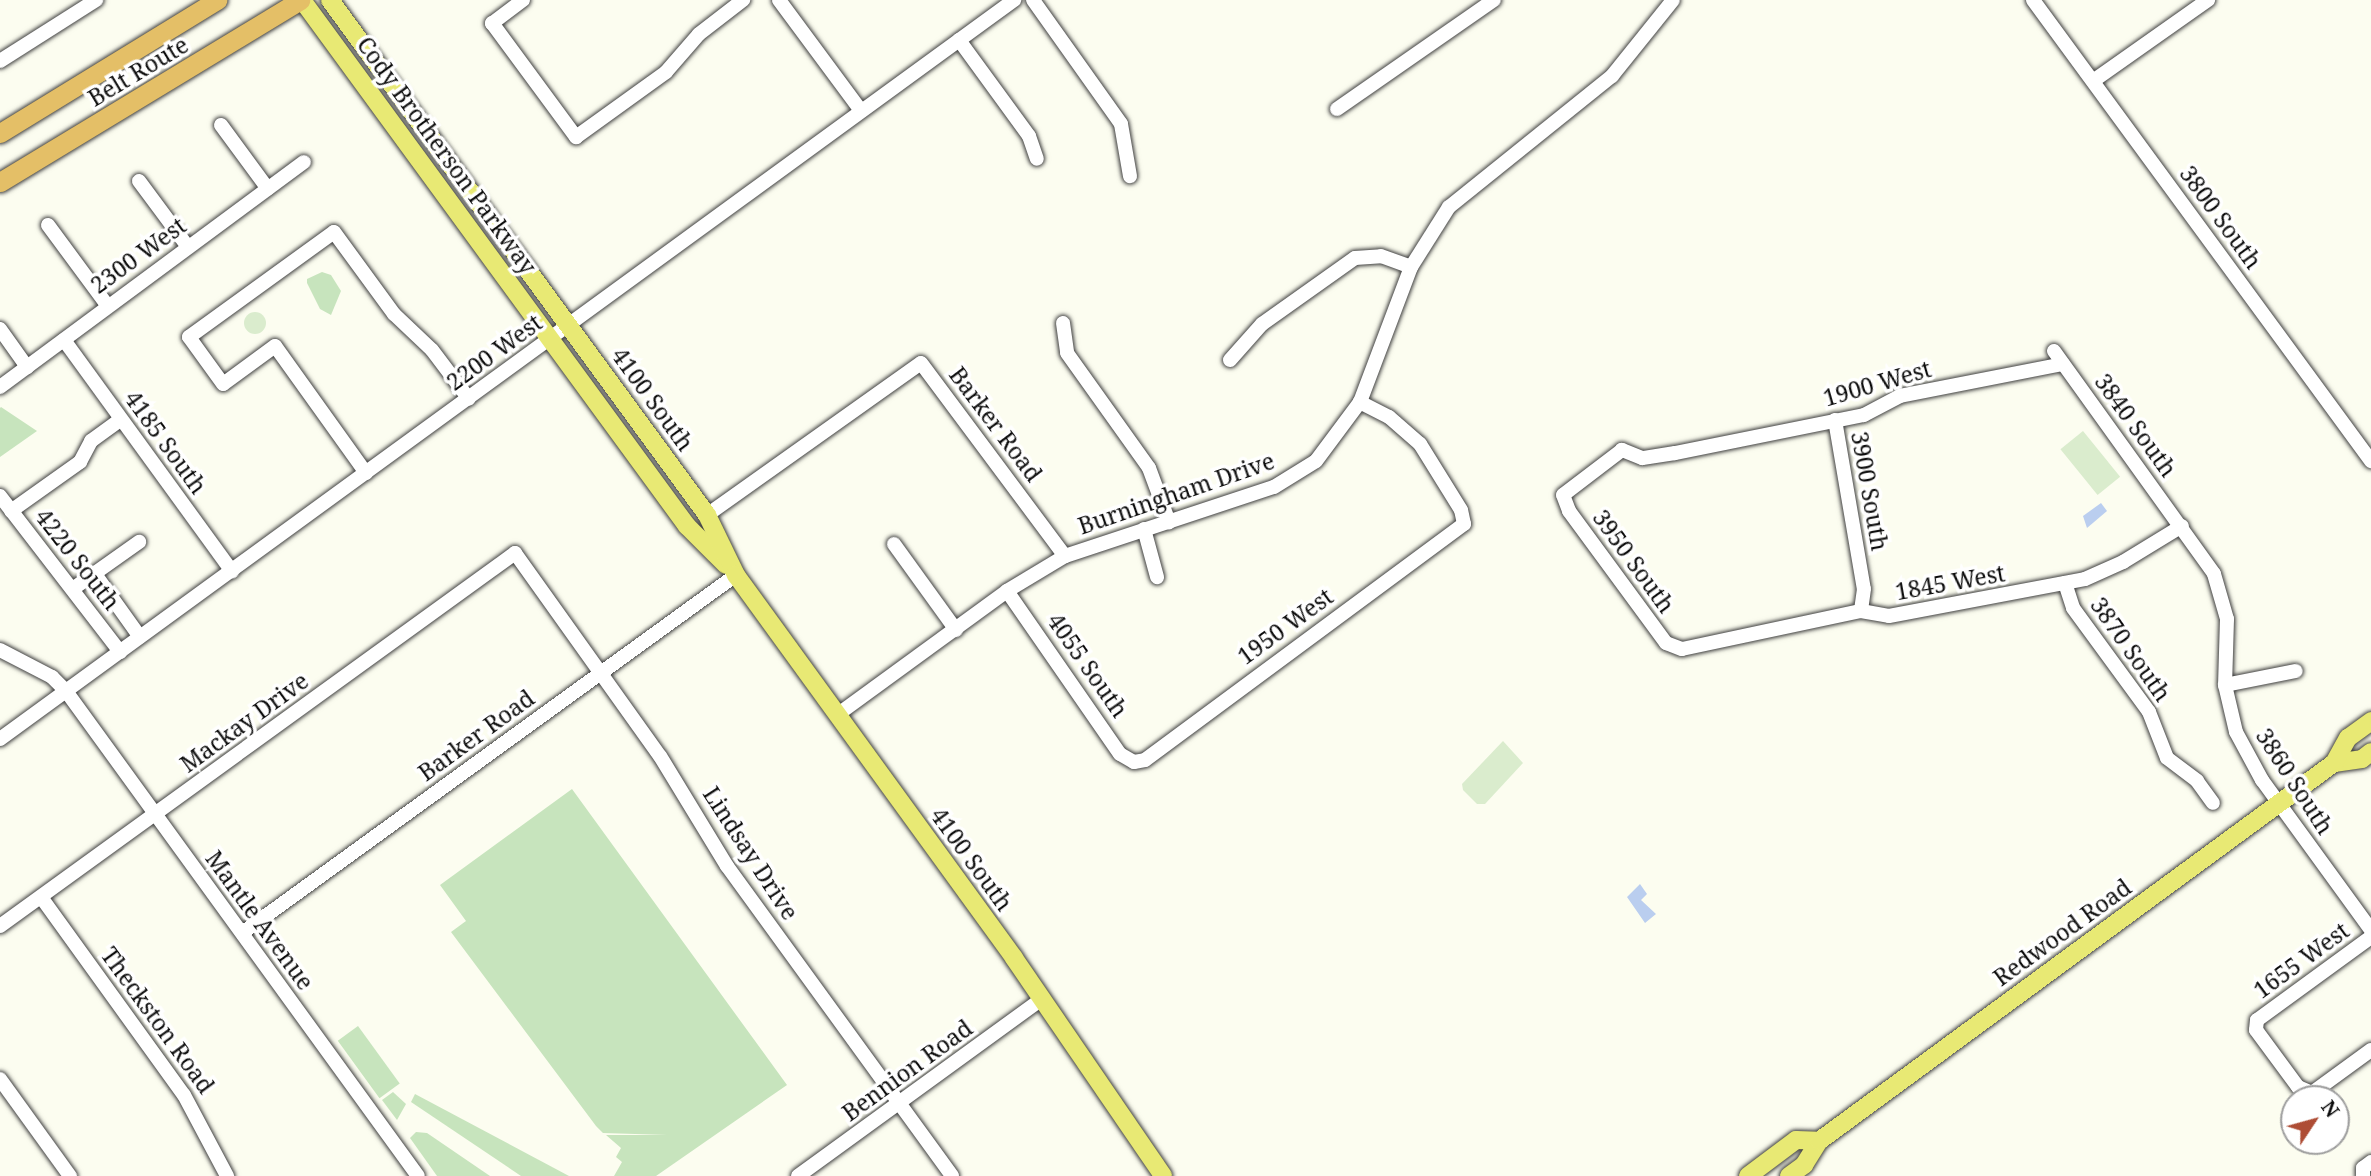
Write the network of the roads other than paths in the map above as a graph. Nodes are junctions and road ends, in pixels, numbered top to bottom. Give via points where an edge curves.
1 (96, 0) edge
2 (217, 0) edge
3 (301, 0) edge
4 (330, 0) edge
5 (523, 0) edge
6 (743, 0) edge
7 (779, 0) edge
8 (1014, 0) edge
9 (1033, 0) edge
10 (1494, 0) edge
11 (1673, 0) edge
12 (2034, 0) edge
13 (2208, 0) edge
14 (959, 40) junction
15 (0, 61) edge
16 (2093, 81) junction
17 (1337, 109) dead end
18 (861, 111) junction
19 (221, 125) dead end
20 (0, 133) edge
21 (1037, 159) dead end
22 (304, 162) dead end
23 (1130, 176) dead end
24 (139, 181) dead end
25 (0, 182) edge
26 (268, 189) junction
27 (48, 225) dead end
28 (188, 247) junction
29 (1411, 267) junction
30 (107, 305) junction
31 (1063, 323) dead end
32 (570, 326) junction
33 (0, 329) edge
34 (552, 339) junction
35 (64, 340) junction
36 (2054, 351) dead end
37 (1230, 360) dead end
38 (2063, 364) junction
39 (27, 367) junction
40 (0, 387) edge
41 (469, 399) junction
42 (1360, 402) junction
43 (121, 419) junction
44 (1835, 420) junction
45 (2371, 461) edge
46 (366, 473) junction
47 (1563, 495) joint
48 (0, 496) edge
49 (11, 511) junction
50 (707, 515) junction
51 (1170, 522) junction
52 (2182, 526) junction
53 (1144, 528) junction
54 (139, 542) dead end
55 (894, 544) dead end
56 (514, 553) joint
57 (1065, 556) junction
58 (232, 571) junction
59 (95, 574) junction
60 (736, 575) junction
61 (1157, 577) dead end
62 (2065, 583) junction
63 (74, 589) junction
64 (1007, 592) junction
65 (1861, 611) junction
66 (956, 630) junction
67 (140, 637) junction
68 (1674, 648) joint
69 (0, 650) edge
70 (120, 652) junction
71 (2296, 671) dead end
72 (600, 673) junction
73 (2225, 685) junction
74 (66, 691) junction
75 (837, 715) junction
76 (2371, 721) edge
77 (0, 739) edge
78 (2371, 752) edge
79 (1134, 762) joint
80 (2334, 763) junction
81 (2213, 803) dead end
82 (2279, 804) junction
83 (156, 814) junction
84 (41, 897) junction
85 (0, 926) edge
86 (2371, 930) edge
87 (242, 933) junction
88 (2371, 937) edge
89 (1042, 999) junction
90 (2371, 1050) edge
91 (0, 1079) edge
92 (899, 1104) junction
93 (1818, 1141) junction
94 (70, 1176) edge
95 (227, 1176) edge
96 (418, 1176) edge
97 (798, 1176) edge
98 (952, 1176) edge
99 (1163, 1176) edge
100 (1748, 1176) edge
101 (1789, 1176) edge

1 - 15 street
2 - 20 highway, Belt Route
3 - 25 highway, Belt Route
3 - 34 main road, Cody Brotherson Parkway
4 - 32 main road, Cody Brotherson Parkway
5 - 6 street via 492,23 576,137 666,72 699,34
7 - 18 street
8 - 14 street, 2200 West
9 - 23 street via 1121,124
10 - 17 street
11 - 29 street, Burningham Drive via 1612,76 1449,207
12 - 16 street, 3800 South
13 - 16 street
14 - 18 street, 2200 West
14 - 21 street via 1029,136
16 - 45 street, 3800 South
18 - 32 street, 2200 West
19 - 26 street
22 - 26 street, 2300 West
24 - 28 street
26 - 28 street, 2300 West
27 - 30 street
28 - 30 street, 2300 West
29 - 37 street via 1381,256 1355,258 1262,324
29 - 42 street, Burningham Drive
30 - 35 street, 2300 West
31 - 51 street via 1067,353 1149,468
32 - 34 street, 2200 West
32 - 50 main road, 4100 South
33 - 39 street
34 - 41 street, 2200 West
34 - 60 main road, 4100 South via 687,526
35 - 39 street, 2300 West
35 - 43 street, 4185 South
36 - 38 street, 3840 South
38 - 44 street, 1900 West via 1900,396 1864,415
38 - 52 street, 3840 South
39 - 40 street, 2300 West
41 - 46 street, 2200 West
41 - 46 street via 432,350 394,314 334,232 189,337 223,384 275,346
42 - 51 street, Burningham Drive via 1335,440 1298,473 1274,487
42 - 79 street, 1950 West via 1389,417 1420,444 1461,510 1464,524 1145,760
43 - 49 street via 91,441 80,462
43 - 58 street, 4185 South
44 - 47 street, 1900 West via 1642,458 1622,450
44 - 65 street, 3900 South via 1864,589
46 - 58 street, 2200 West
47 - 68 street, 3950 South via 1569,511
48 - 49 street, 4220 South
49 - 63 street, 4220 South
50 - 57 street, Barker Road via 921,363
50 - 60 main road, 4100 South
51 - 53 street, Burningham Drive
52 - 62 street, 1845 West via 2105,571
52 - 73 street, 3860 South via 2214,574 2222,596 2227,619
53 - 57 street, Burningham Drive
53 - 61 street
54 - 59 street
55 - 66 street
56 - 72 street, Lindsay Drive
56 - 83 street, Mackay Drive
57 - 64 street, Burningham Drive
58 - 67 street, 2200 West
59 - 63 street
59 - 67 street, 4220 South
60 - 72 street, Barker Road
60 - 75 main road, 4100 South
62 - 65 street, 1845 West via 1889,616
62 - 81 street, 3870 South via 2073,608 2153,719 2167,758 2197,781
63 - 70 street, 4220 South
64 - 66 street, Burningham Drive
64 - 79 street, 4055 South via 1120,754
65 - 68 street, 1845 West
66 - 75 street, Burningham Drive
67 - 70 street, 2200 West
69 - 74 street, Mantle Avenue via 52,677
70 - 74 street, 2200 West
71 - 73 street
72 - 87 street, Barker Road
72 - 92 street, Lindsay Drive via 684,791 734,876
73 - 82 street, 3860 South via 2236,732
74 - 77 street, 2200 West
74 - 83 street, Mantle Avenue
75 - 89 main road, 4100 South
76 - 80 main road, Redwood Road via 2348,738
78 - 80 main road, Redwood Road via 2362,759
80 - 82 main road, Redwood Road
82 - 86 street, 3860 South
82 - 93 main road, Redwood Road
83 - 84 street, Mackay Drive
83 - 87 street, Mantle Avenue
84 - 85 street, Mackay Drive
84 - 95 street, Theckston Road via 184,1095
87 - 96 street, Mantle Avenue
88 - 90 street, 1655 West via 2257,1020 2256,1030 2298,1087 2312,1093
89 - 92 street, Bennion Road
89 - 99 main road, 4100 South
91 - 94 street
92 - 97 street, Bennion Road
92 - 98 street, Lindsay Drive
93 - 100 main road, Redwood Road via 1796,1140
93 - 101 main road, Redwood Road via 1804,1165

